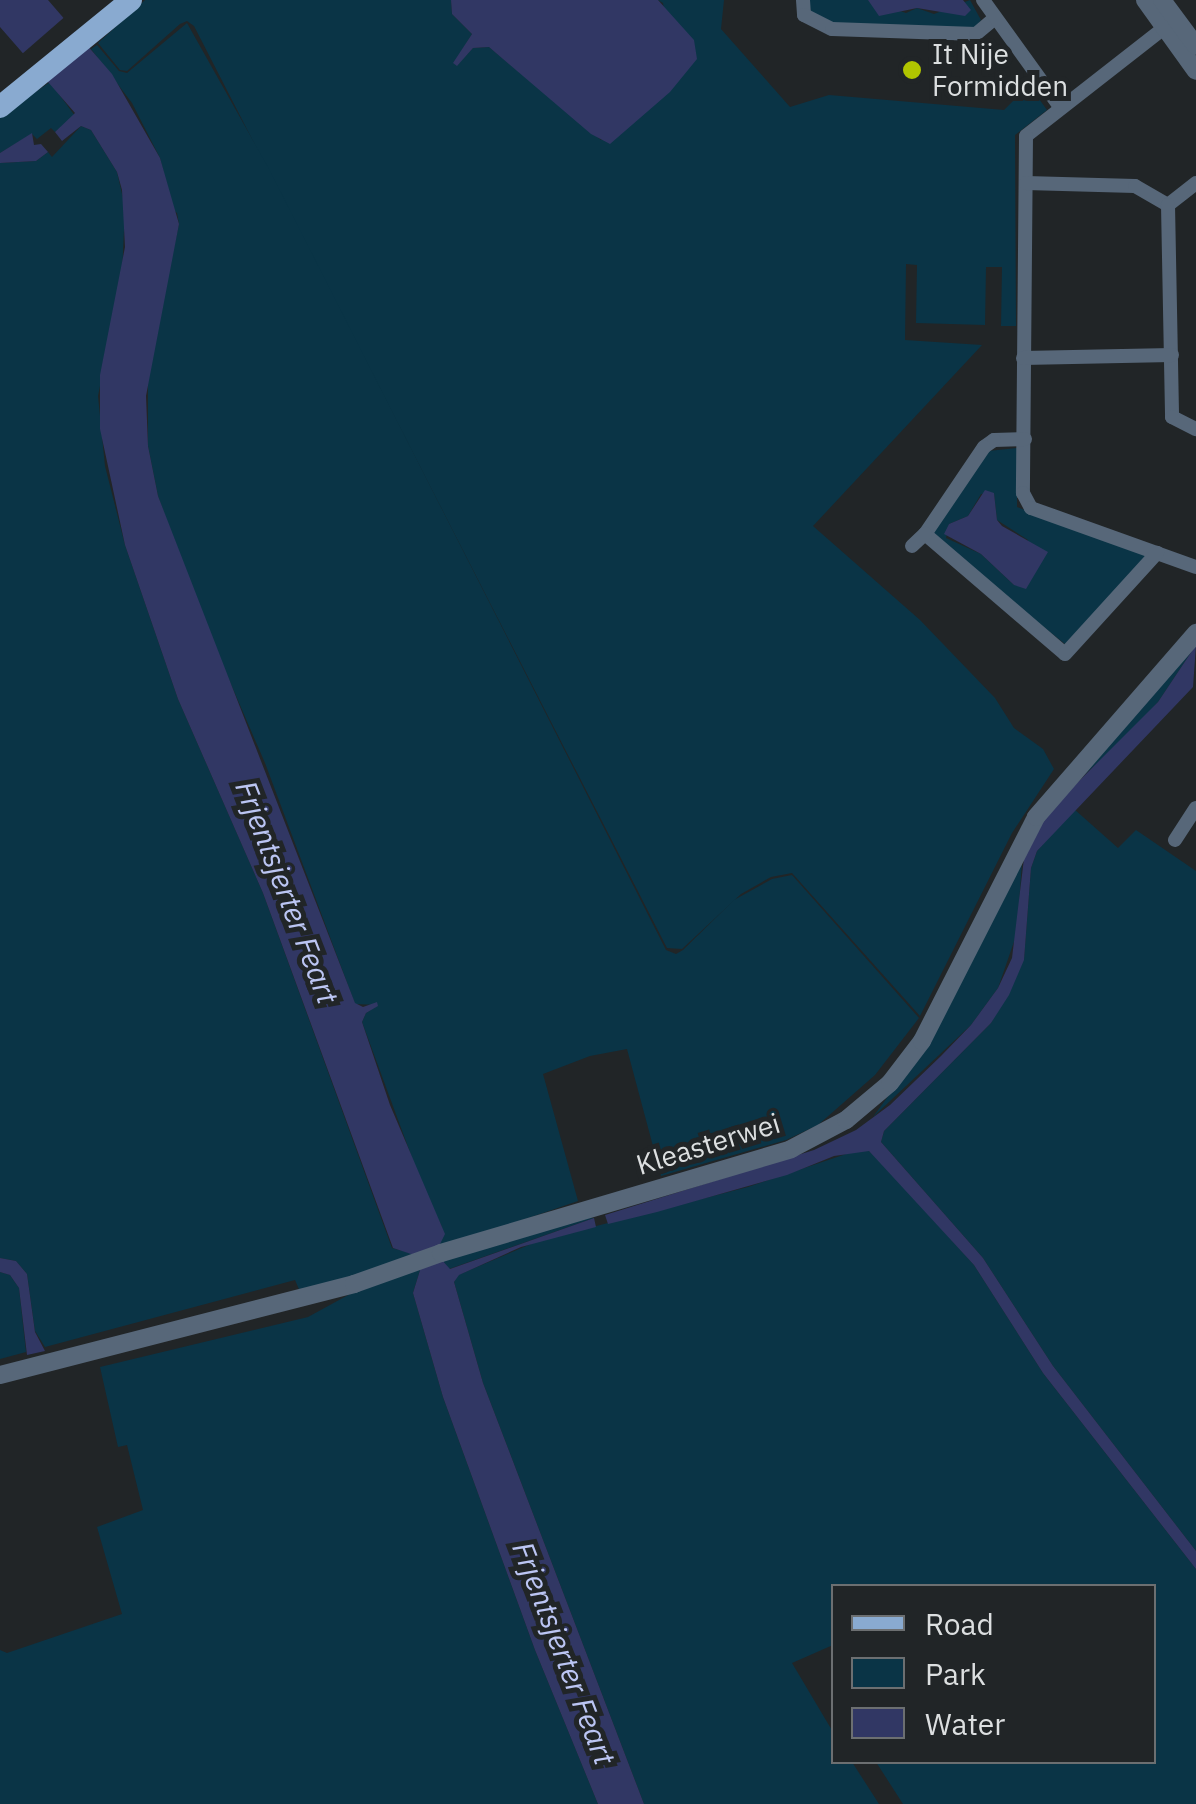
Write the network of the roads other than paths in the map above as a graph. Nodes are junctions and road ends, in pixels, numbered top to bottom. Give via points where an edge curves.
1 (130, 0) edge
2 (802, 0) edge
3 (983, 0) edge
4 (1144, 0) edge
5 (1162, 0) edge
6 (994, 18) junction
7 (1170, 23) junction
8 (1196, 46) edge
9 (1196, 70) edge
10 (0, 107) edge
11 (1061, 108) junction
12 (1026, 183) junction
13 (1196, 183) edge
14 (1168, 205) junction
15 (1172, 354) junction
16 (1023, 358) junction
17 (1196, 429) edge
18 (1025, 439) junction
19 (925, 534) junction
20 (912, 546) dead end
21 (1157, 554) junction
22 (1196, 568) edge
23 (1196, 633) edge
24 (1196, 808) edge
25 (1175, 840) dead end
26 (0, 1375) edge

1 - 10 main road
2 - 6 street via 804,15 832,29 976,34
3 - 6 street
4 - 7 street
5 - 7 street
6 - 11 street
7 - 8 street
7 - 9 street
7 - 11 street
11 - 12 street via 1026,136
12 - 14 street via 1135,186
12 - 16 street
13 - 14 street
14 - 15 street
15 - 16 street
15 - 17 street via 1172,416
16 - 18 street
18 - 19 street via 984,446
18 - 21 street via 1023,493 1032,508
19 - 20 street
19 - 21 street via 1065,654
21 - 22 street
23 - 26 street, Kleasterwei via 1036,817 922,1041 866,1106 791,1149 338,1288
24 - 25 street

